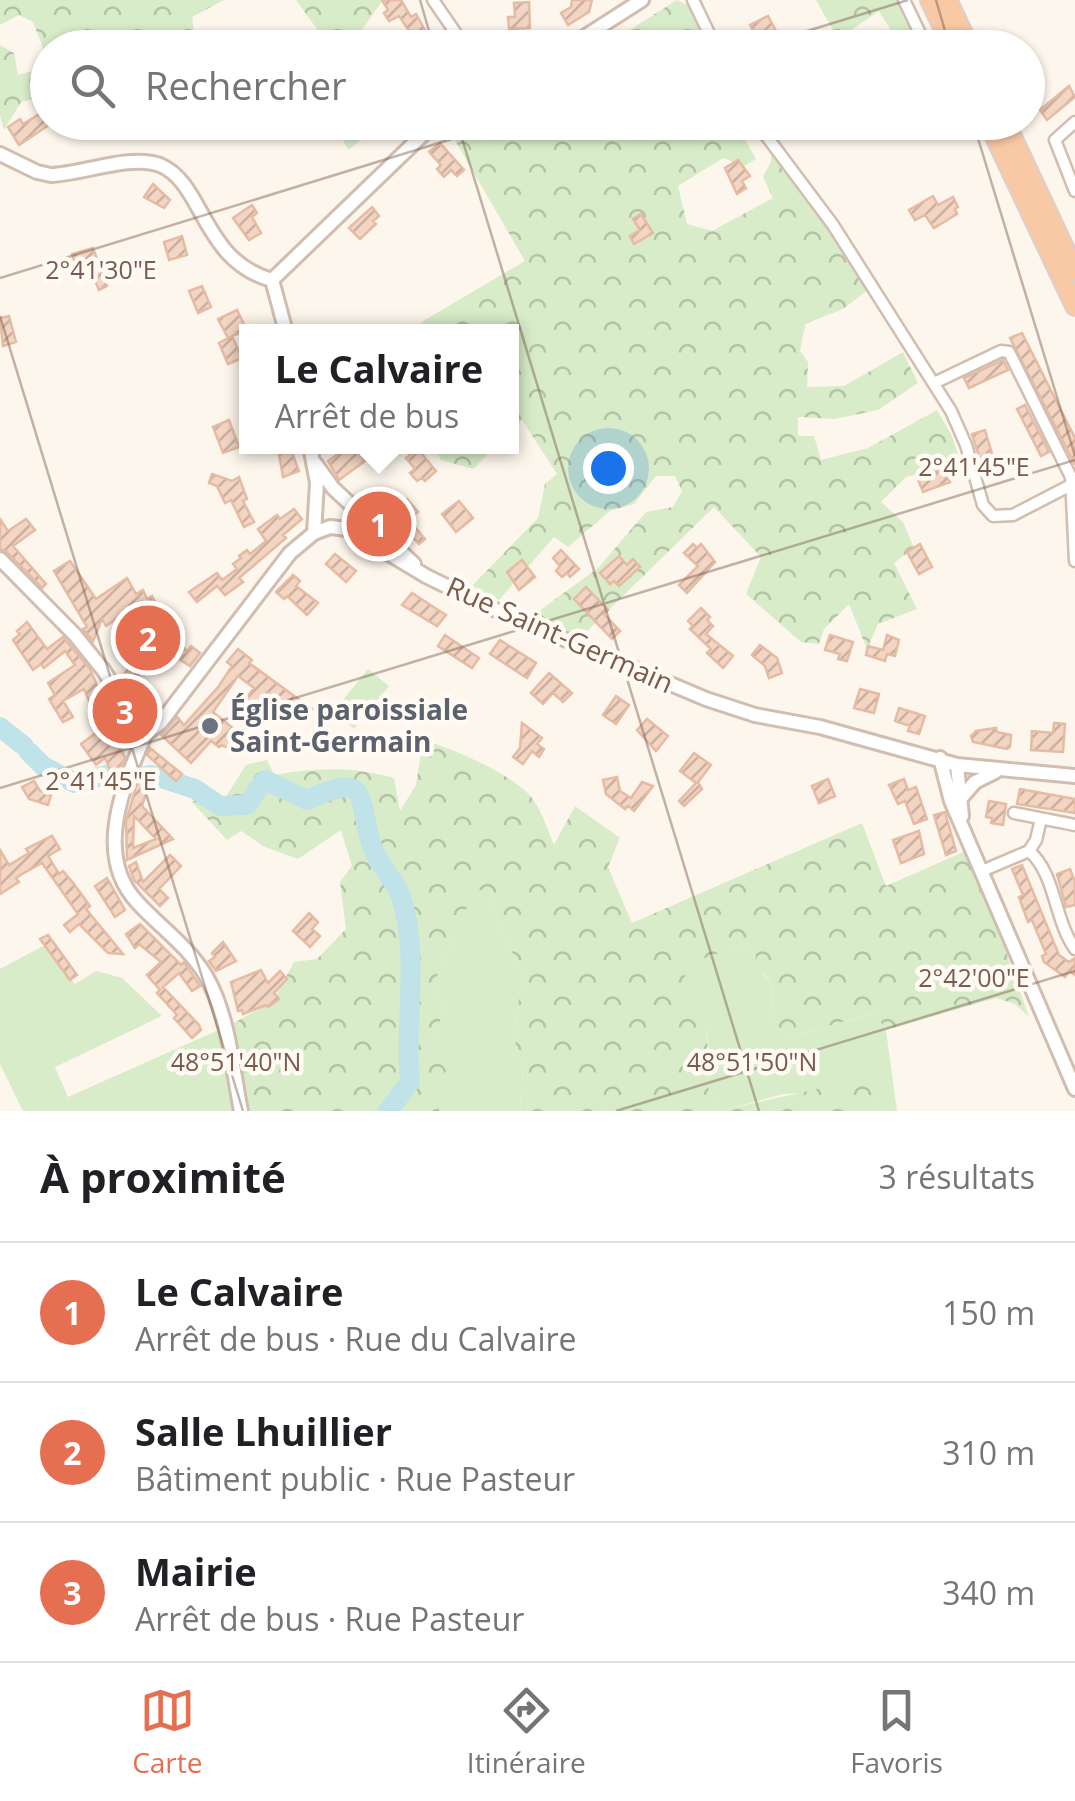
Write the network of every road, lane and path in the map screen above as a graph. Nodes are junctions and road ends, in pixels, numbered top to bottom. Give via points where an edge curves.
1 (434, 0) edge
2 (642, 0) edge
3 (693, 0) edge
4 (904, 0) edge
5 (930, 0) edge
6 (947, 0) edge
7 (454, 30) edge
8 (594, 30) edge
9 (707, 30) edge
10 (918, 30) edge
11 (944, 30) edge
12 (961, 30) edge
13 (1075, 122) edge
14 (417, 140) edge
15 (769, 140) edge
16 (997, 140) edge
17 (1013, 140) edge
18 (0, 154) edge
19 (1075, 191) edge
20 (1075, 271) edge
21 (272, 280) junction
22 (1075, 306) edge
23 (284, 324) edge
24 (934, 383) junction
25 (312, 454) edge
26 (315, 463) junction
27 (1072, 485) junction
28 (314, 532) junction
29 (0, 559) edge
30 (1075, 561) edge
31 (418, 570) junction
32 (144, 735) junction
33 (940, 758) junction
34 (957, 765) junction
35 (998, 771) junction
36 (1075, 776) edge
37 (962, 797) junction
38 (1014, 814) dead end
39 (1041, 818) junction
40 (962, 823) junction
41 (1075, 825) edge
42 (1029, 851) junction
43 (982, 871) junction
44 (1075, 950) edge
45 (1075, 1089) edge
46 (241, 1111) edge

1 - 7 street
2 - 8 street
3 - 9 street
4 - 10 street
5 - 11 highway
6 - 12 highway
13 - 19 street via 1055,140
14 - 21 street
15 - 24 street
16 - 22 highway
17 - 20 highway
18 - 21 street via 51,175 140,161 161,165 191,196 226,252
21 - 23 street
24 - 27 street via 1009,352
24 - 27 street via 993,516 1012,516
25 - 26 street
26 - 28 street
26 - 31 street
27 - 30 street
28 - 31 street, Rue Saint-Germain via 348,529
28 - 32 street via 290,553 162,722
29 - 32 street via 75,635
31 - 33 street, Rue Saint-Germain via 706,699
32 - 46 street via 114,828 116,865 134,899 207,978 224,1022
33 - 34 street, Rue Saint-Germain
33 - 40 street
34 - 35 street, Rue Saint-Germain
34 - 37 street
35 - 36 street, Rue Saint-Germain
35 - 37 street
37 - 40 street
38 - 39 street
39 - 41 street
39 - 42 street
40 - 43 street
42 - 43 street
42 - 44 street via 1041,861
43 - 45 street

